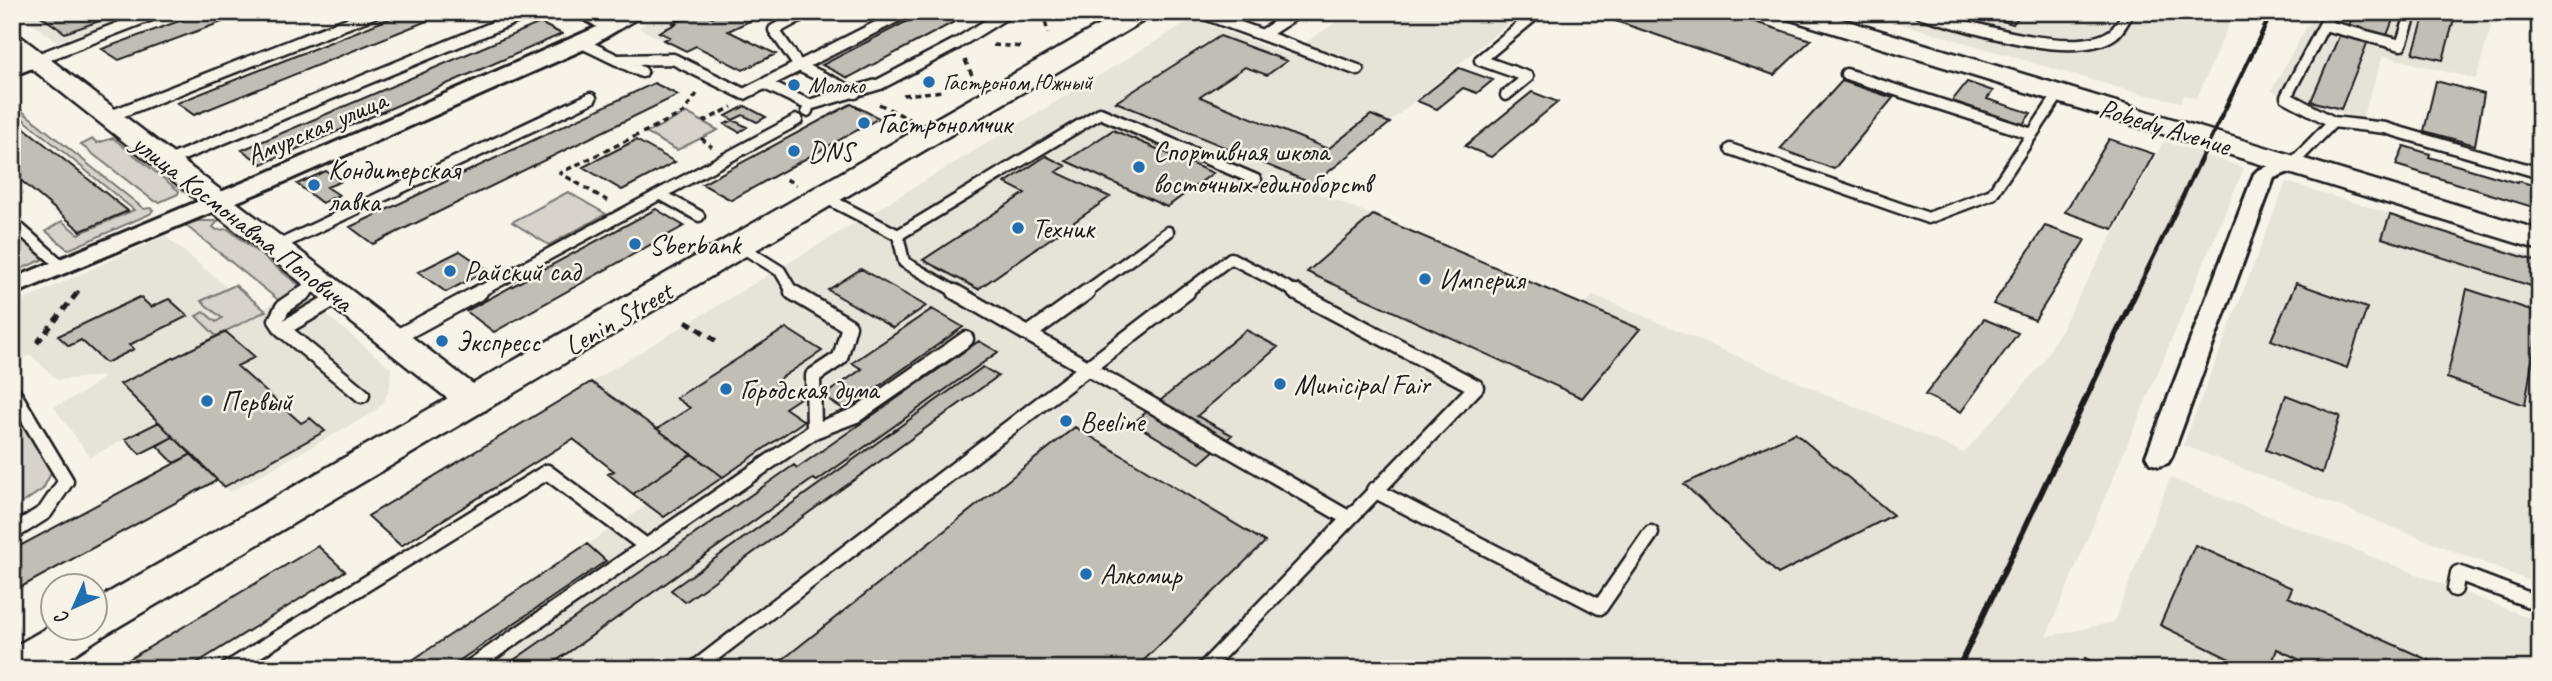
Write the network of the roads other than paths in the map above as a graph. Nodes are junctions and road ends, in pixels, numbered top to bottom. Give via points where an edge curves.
1 (159, 12) edge
2 (376, 12) edge
3 (581, 12) edge
4 (639, 12) edge
5 (807, 12) edge
6 (906, 12) edge
7 (1008, 12) edge
8 (1141, 12) edge
9 (1199, 12) edge
10 (1298, 12) edge
11 (1538, 12) edge
12 (1790, 12) edge
13 (1919, 12) edge
14 (2129, 12) edge
15 (2331, 12) edge
16 (2412, 12) edge
17 (525, 14) edge
18 (2324, 25) junction
19 (611, 27) junction
20 (1262, 35) junction
21 (12, 41) edge
22 (582, 43) junction
23 (38, 59) junction
24 (617, 60) junction
25 (799, 66) junction
26 (12, 70) edge
27 (1358, 70) dead end
28 (642, 72) dead end
29 (1846, 74) dead end
30 (765, 84) junction
31 (855, 93) junction
32 (2059, 94) junction
33 (1506, 95) dead end
34 (592, 98) dead end
35 (108, 117) junction
36 (797, 120) dead end
37 (2333, 122) junction
38 (2032, 134) junction
39 (1730, 149) dead end
40 (166, 162) junction
41 (2292, 164) junction
42 (2540, 173) edge
43 (1256, 180) dead end
44 (660, 194) junction
45 (824, 197) junction
46 (216, 201) junction
47 (699, 216) dead end
48 (12, 222) edge
49 (1168, 232) dead end
50 (898, 235) junction
51 (2540, 240) edge
52 (740, 246) junction
53 (275, 247) junction
54 (62, 267) junction
55 (12, 288) edge
56 (331, 290) junction
57 (282, 328) junction
58 (1030, 333) junction
59 (393, 339) junction
60 (965, 339) dead end
61 (1088, 366) junction
62 (14, 395) edge
63 (362, 395) dead end
64 (474, 402) junction
65 (814, 431) junction
66 (2159, 456) dead end
67 (1374, 490) junction
68 (1348, 518) junction
69 (12, 533) edge
70 (1651, 533) dead end
71 (646, 546) junction
72 (2455, 589) dead end
73 (2540, 604) edge
74 (108, 614) edge
75 (60, 642) edge
76 (14, 669) edge
77 (228, 669) edge
78 (468, 669) edge
79 (694, 669) edge
80 (1205, 669) edge

1 - 23 lane
2 - 35 lane
3 - 19 street
4 - 19 street, Амурская улица
5 - 25 lane via 774,30
6 - 25 lane
7 - 31 lane via 958,43
8 - 45 main road, Lenin Street
9 - 20 lane
10 - 20 lane
11 - 33 lane via 1480,60 1528,77
12 - 32 main road, Pobedy Avenue
13 - 14 lane via 2002,36 2090,45 2114,34
15 - 18 lane
16 - 18 lane via 2401,45
17 - 40 lane
18 - 37 lane via 2286,97
19 - 22 street, Амурская улица
20 - 27 lane
21 - 23 street, улица Космонавта Поповича
22 - 24 lane
22 - 46 street, Амурская улица
23 - 26 street
23 - 35 street, улица Космонавта Поповича
24 - 28 lane
24 - 30 lane via 673,59 744,94
25 - 30 lane
25 - 31 lane
29 - 38 lane
30 - 31 lane via 808,108
32 - 38 lane
32 - 41 main road, Pobedy Avenue
34 - 53 lane
35 - 40 street, улица Космонавта Поповича
36 - 44 lane
37 - 41 lane
37 - 42 lane via 2385,128
38 - 39 lane via 1992,194 1928,218
40 - 46 street, улица Космонавта Поповича
41 - 51 main road, Pobedy Avenue
41 - 66 street via 2265,174
43 - 50 lane via 1100,113
44 - 47 lane
44 - 59 lane
45 - 50 lane
45 - 52 main road, Lenin Street
46 - 53 street, улица Космонавта Поповича
46 - 54 street, Амурская улица
48 - 54 lane
49 - 58 lane
50 - 58 lane via 904,262
52 - 64 main road, Lenin Street
52 - 65 lane via 780,271 793,294 849,326 840,358 813,376
53 - 56 street, улица Космонавта Поповича
54 - 55 street, Амурская улица
56 - 57 lane
56 - 57 lane via 286,303 276,320
56 - 59 street, улица Космонавта Поповича
57 - 63 lane
58 - 61 lane
59 - 64 street, улица Космонавта Поповича
60 - 65 lane via 856,415
61 - 67 lane via 1231,258 1476,387
61 - 68 lane
61 - 79 lane
62 - 69 lane via 66,481 56,502
64 - 74 main road, Lenin Street
65 - 71 lane
67 - 68 lane
67 - 70 lane via 1600,607
68 - 80 lane
71 - 77 lane via 547,471
71 - 78 lane
72 - 73 lane via 2458,573
75 - 76 main road

